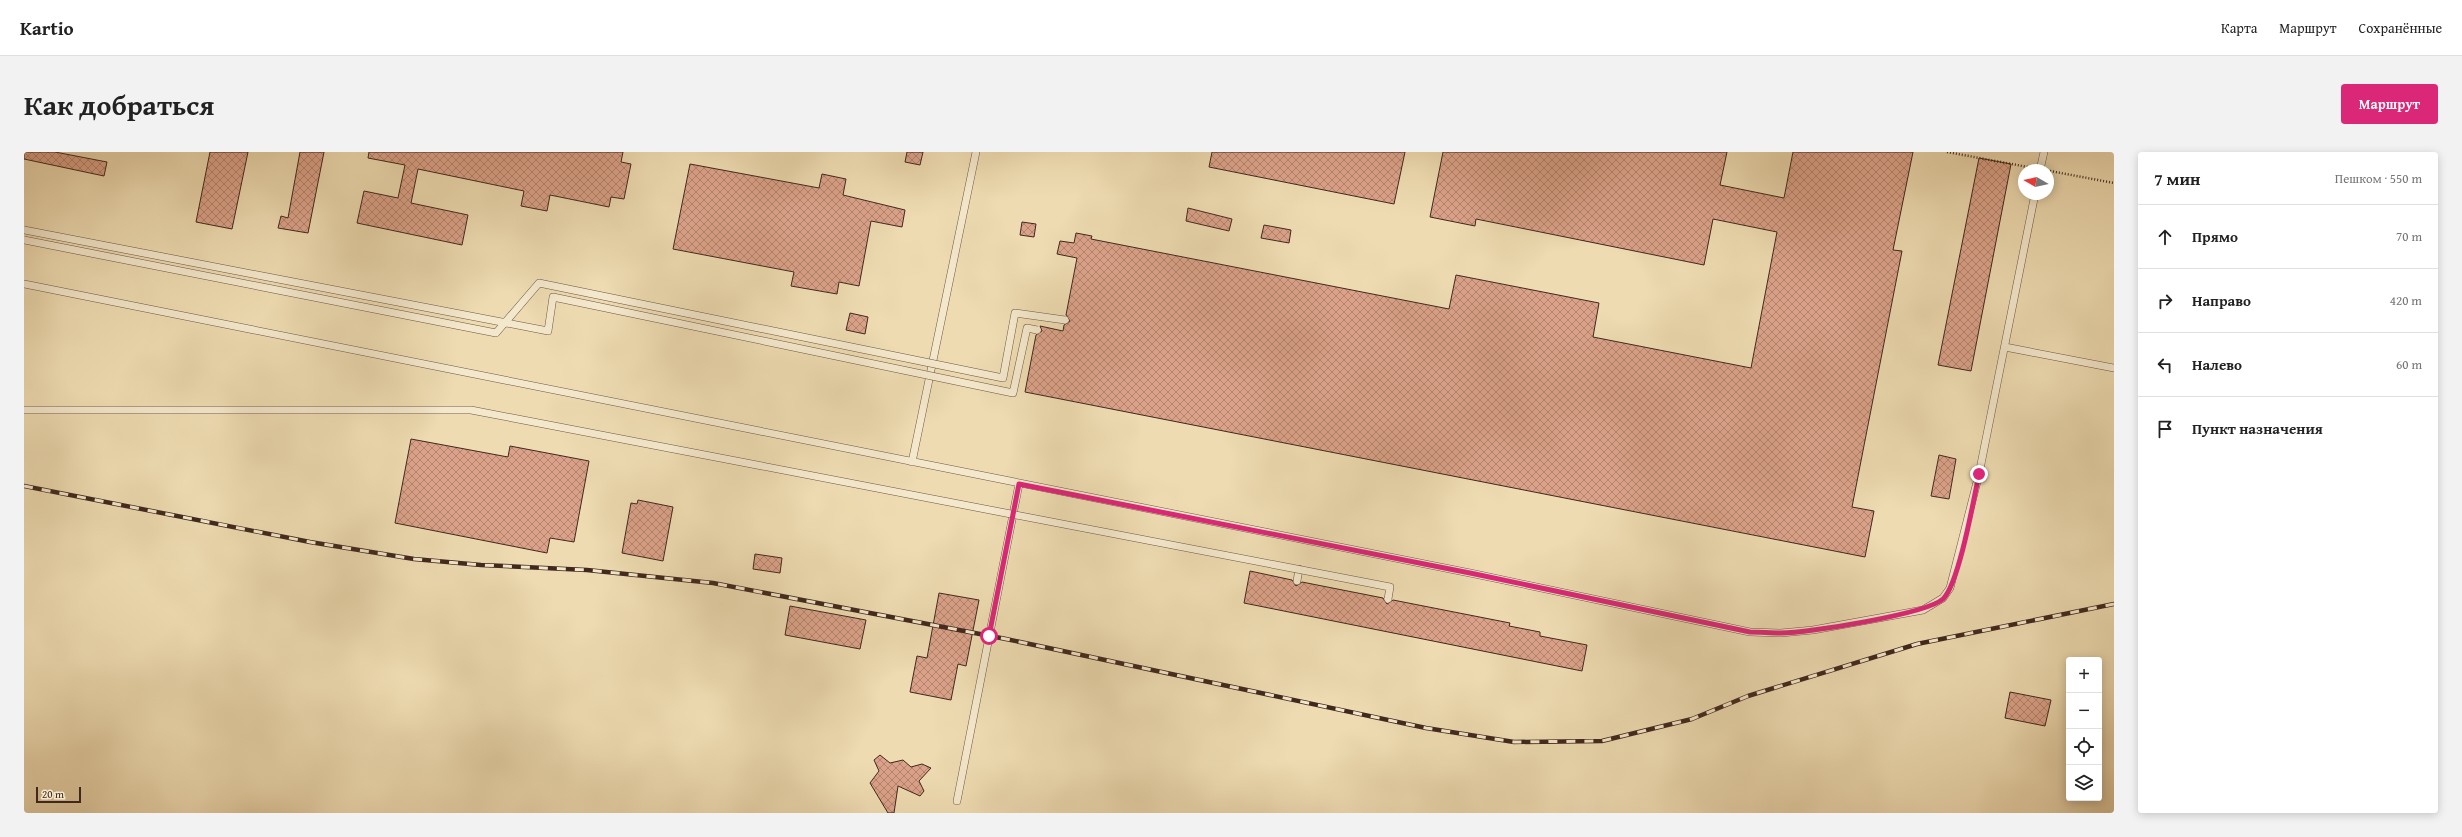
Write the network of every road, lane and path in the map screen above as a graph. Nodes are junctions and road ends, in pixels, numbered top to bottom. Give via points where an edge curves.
1 (976, 152) edge
2 (1947, 152) edge
3 (2044, 152) edge
4 (2041, 164) edge
5 (2018, 165) edge
6 (2054, 172) edge
7 (2114, 183) edge
8 (2034, 200) edge
9 (24, 230) edge
10 (24, 240) edge
11 (24, 284) edge
12 (1065, 320) dead end
13 (1037, 330) dead end
14 (2005, 347) junction
15 (2114, 368) edge
16 (24, 410) edge
17 (912, 462) junction
18 (1019, 484) junction
19 (1299, 569) junction
20 (1297, 581) dead end
21 (1388, 599) dead end
22 (957, 801) dead end

1 - 17 lane
2 - 5 path, bridge
3 - 4 lane
6 - 7 path
8 - 14 lane
9 - 13 lane, bridge via 548,331 553,297 1013,393 1027,328
10 - 12 lane, bridge via 496,333 539,283 1003,378 1015,313
11 - 17 lane
14 - 15 lane
14 - 18 lane via 1969,521 1950,588 1943,598 1923,610 1813,630 1750,632 1467,572
16 - 19 lane, bridge via 471,410
17 - 18 lane
18 - 22 lane
19 - 20 lane
19 - 21 lane, bridge via 1390,587

